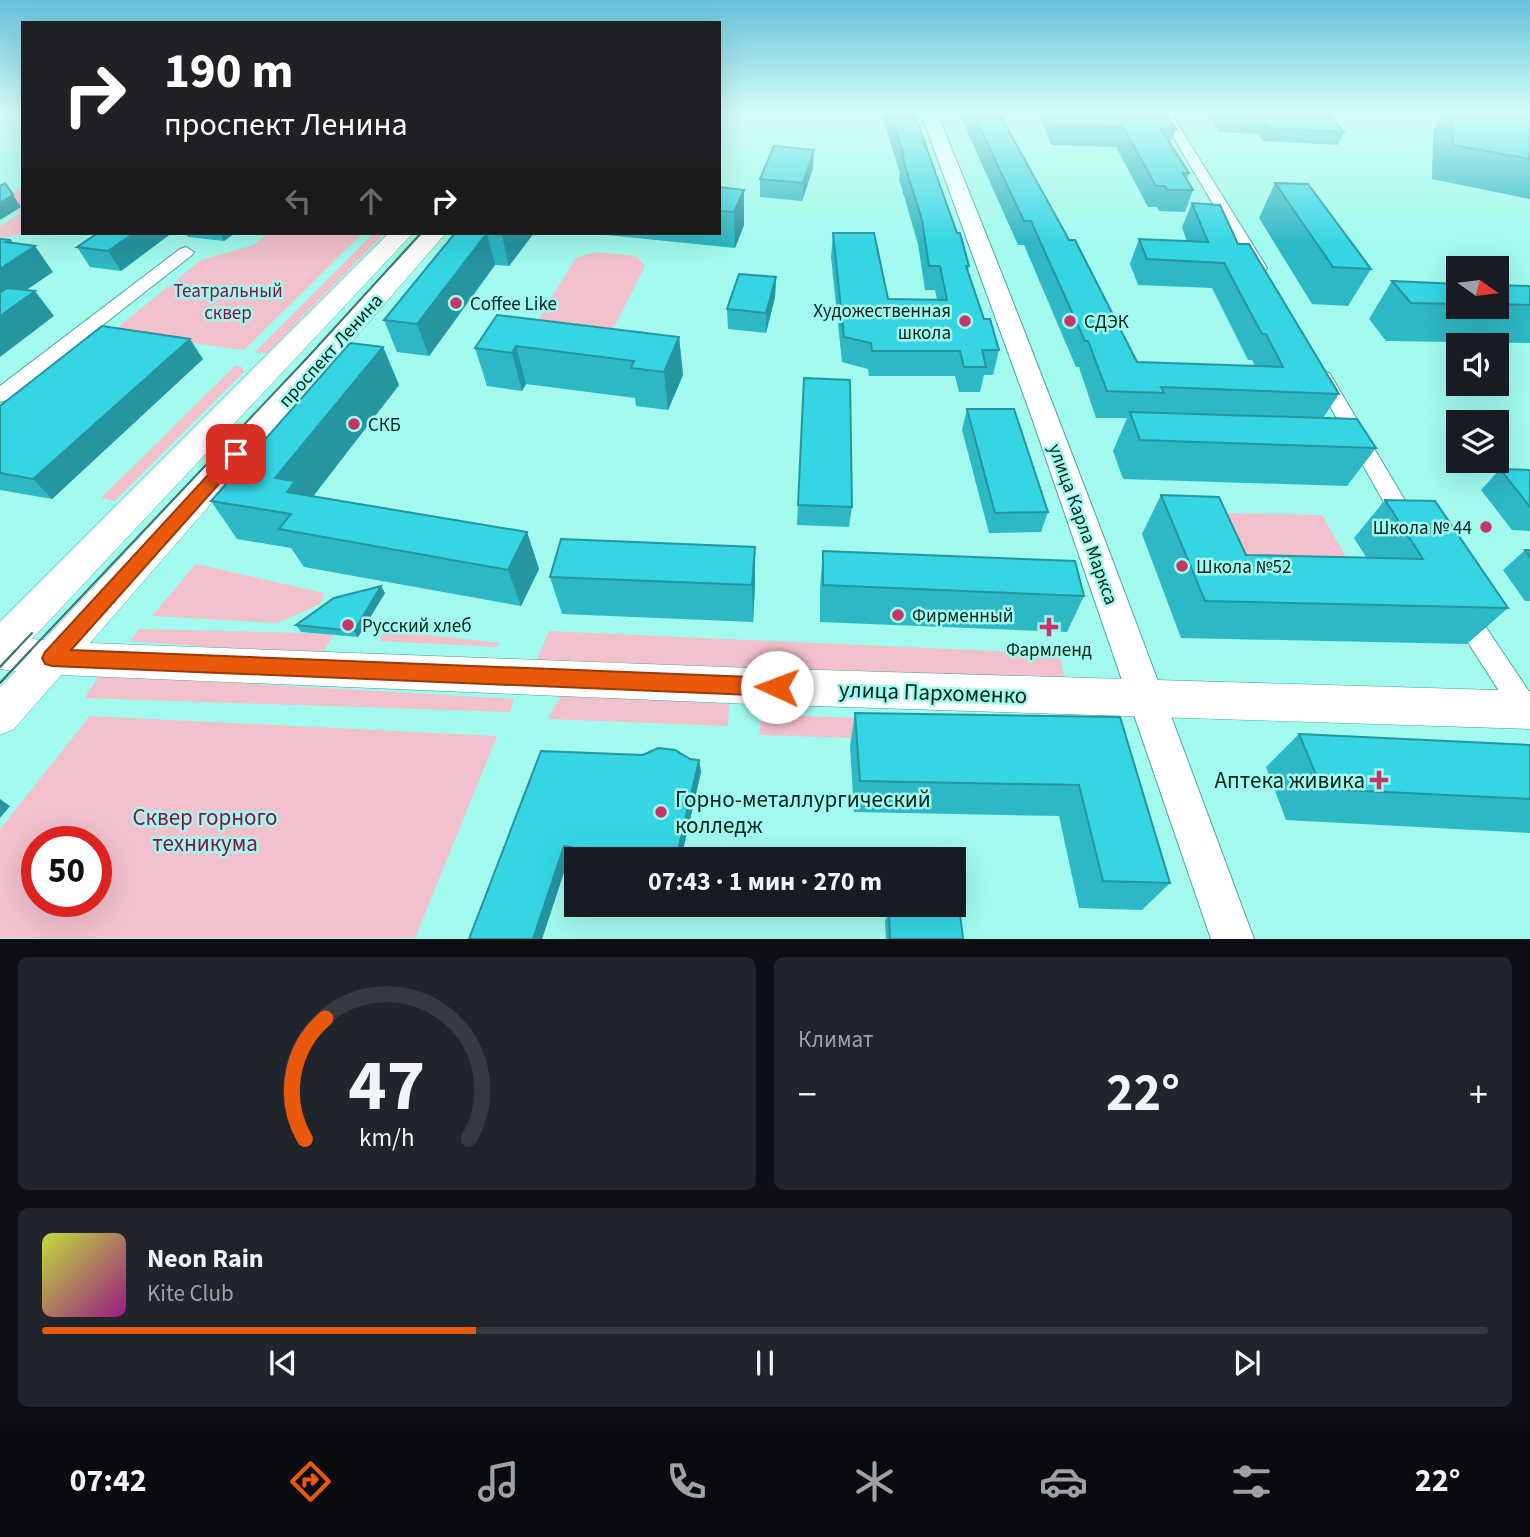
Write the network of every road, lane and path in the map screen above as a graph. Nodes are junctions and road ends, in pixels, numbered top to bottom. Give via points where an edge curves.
1 (947, 157) edge
2 (1191, 157) edge
3 (400, 235) edge
4 (433, 235) edge
5 (186, 251) dead end
6 (1270, 287) edge
7 (1315, 363) edge
8 (0, 396) edge
9 (1423, 549) edge
10 (1452, 596) edge
11 (0, 647) edge
12 (0, 652) edge
13 (52, 658) junction
14 (1148, 698) junction
15 (1528, 710) edge
16 (0, 716) edge
17 (1233, 939) edge

1 - 14 street, улица Карла Маркса
2 - 6 street
3 - 11 main road, проспект Ленина
4 - 13 main road, проспект Ленина
5 - 8 street
7 - 9 street
10 - 15 street
12 - 13 main road, улица Пархоменко
13 - 14 main road, улица Пархоменко
13 - 16 main road, проспект Ленина
14 - 15 main road, улица Пархоменко
14 - 17 street, улица Карла Маркса

